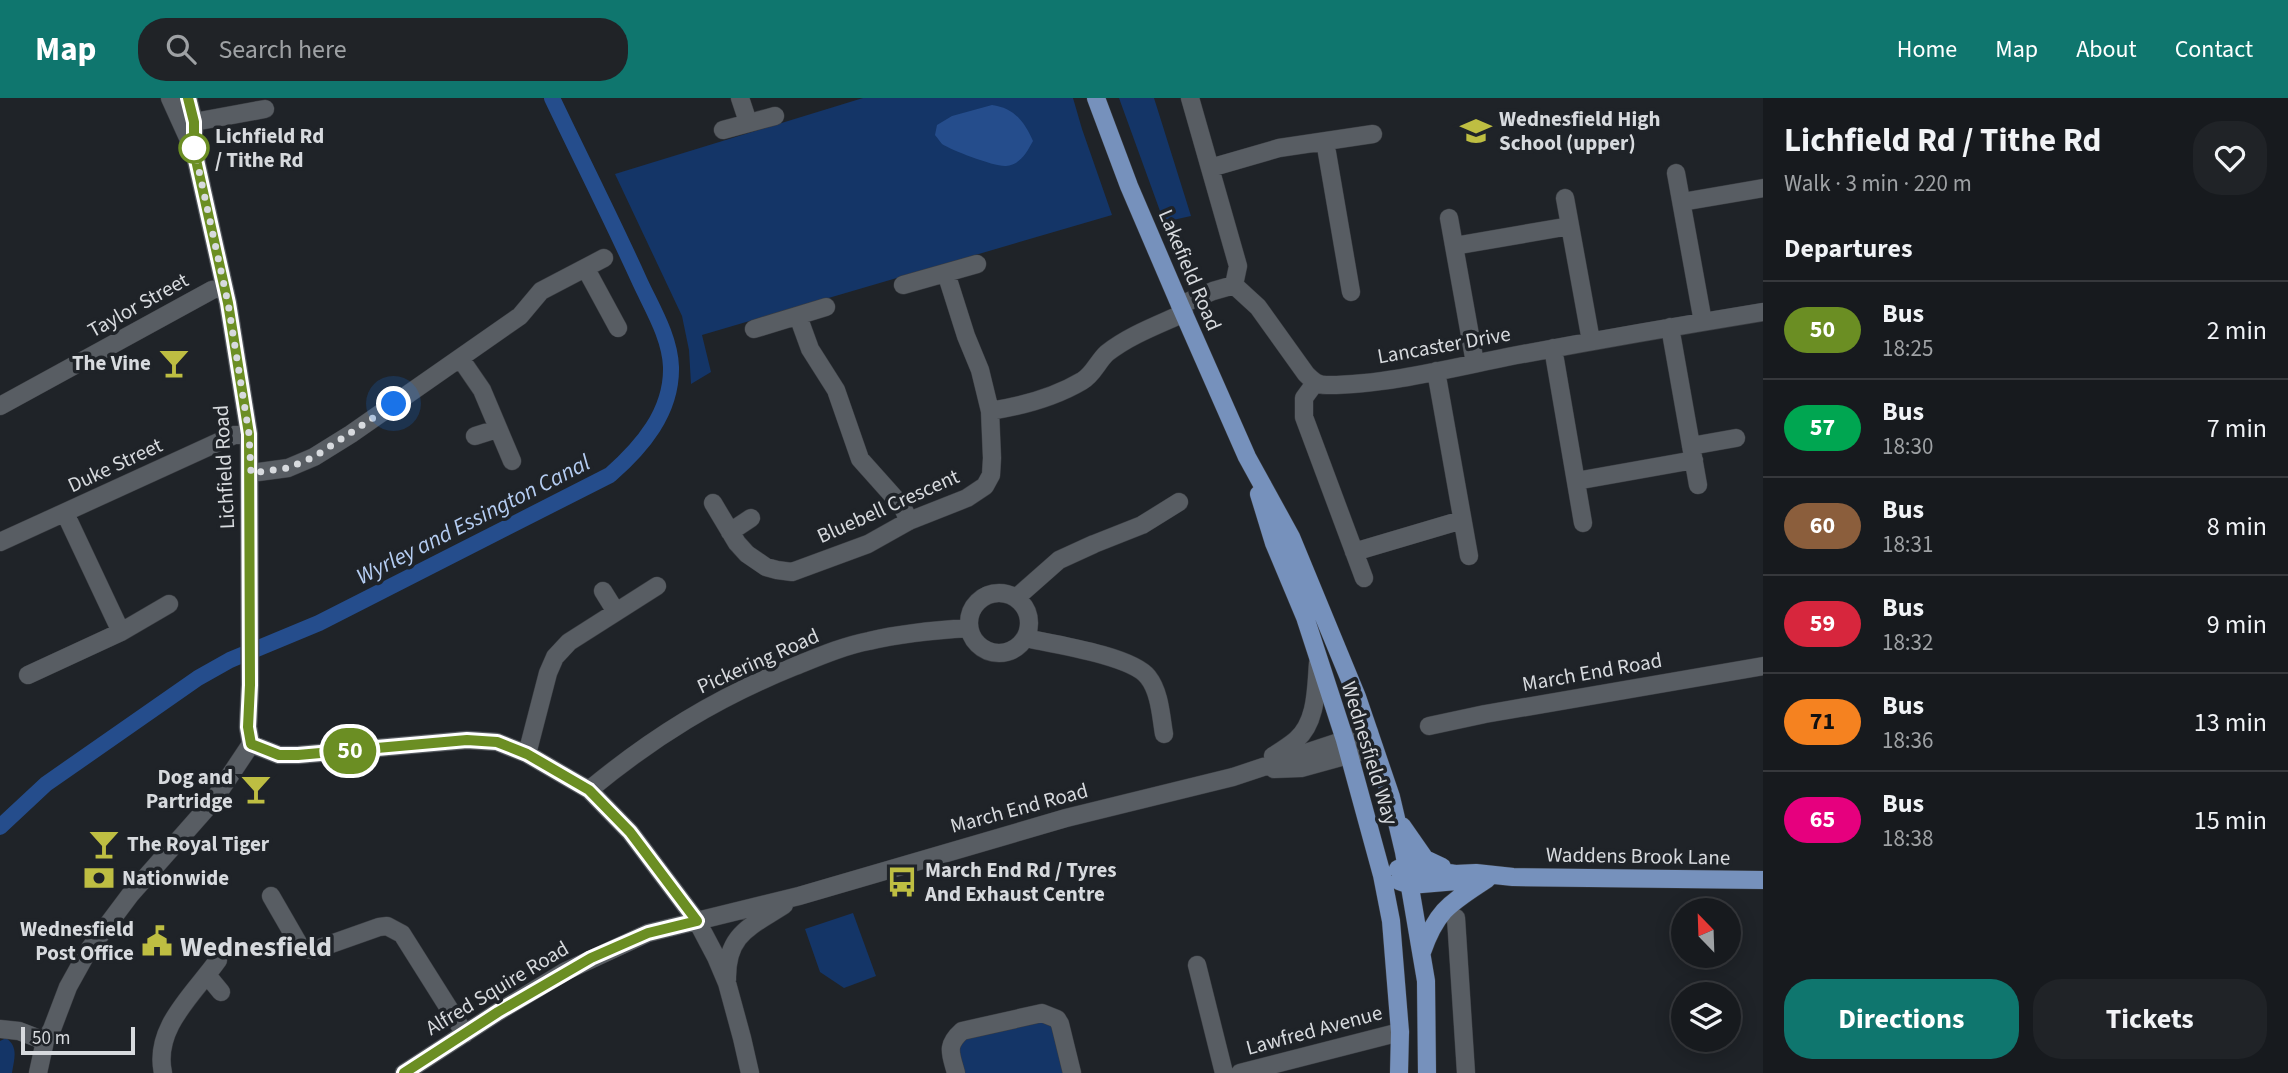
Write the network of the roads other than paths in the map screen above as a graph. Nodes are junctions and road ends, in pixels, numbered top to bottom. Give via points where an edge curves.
1 (170, 98) edge
2 (188, 98) edge
3 (740, 98) edge
4 (1096, 98) edge
5 (1190, 98) edge
6 (265, 109) dead end
7 (775, 116) dead end
8 (194, 122) junction
9 (748, 122) junction
10 (723, 130) dead end
11 (1373, 134) dead end
12 (1325, 141) junction
13 (194, 151) junction
14 (1210, 168) junction
15 (1676, 173) dead end
16 (1763, 188) edge
17 (1565, 198) dead end
18 (1682, 202) junction
19 (1449, 218) dead end
20 (1570, 226) junction
21 (1454, 246) junction
22 (604, 258) dead end
23 (977, 264) dead end
24 (586, 269) junction
25 (946, 272) junction
26 (903, 285) dead end
27 (1234, 285) junction
28 (224, 286) junction
29 (1351, 292) dead end
30 (826, 307) dead end
31 (1182, 309) junction
32 (1763, 312) edge
33 (798, 316) junction
34 (1703, 322) junction
35 (1670, 327) junction
36 (618, 328) dead end
37 (754, 329) dead end
38 (1591, 341) junction
39 (1553, 348) junction
40 (460, 358) junction
41 (1475, 363) junction
42 (1436, 371) junction
43 (1315, 383) junction
44 (0, 406) edge
45 (990, 411) junction
46 (497, 429) junction
47 (249, 434) junction
48 (475, 436) dead end
49 (1736, 438) dead end
50 (1693, 453) junction
51 (1247, 457) junction
52 (512, 461) dead end
53 (251, 473) junction
54 (1576, 481) junction
55 (1698, 485) dead end
56 (1179, 502) dead end
57 (713, 503) dead end
58 (65, 513) junction
59 (751, 518) dead end
60 (909, 520) junction
61 (1462, 520) junction
62 (1583, 523) dead end
63 (730, 532) junction
64 (0, 541) edge
65 (1354, 552) junction
66 (1469, 556) dead end
67 (1364, 578) dead end
68 (657, 586) dead end
69 (603, 591) dead end
70 (1016, 598) junction
71 (169, 604) dead end
72 (616, 612) junction
73 (969, 628) junction
74 (121, 632) junction
75 (1025, 638) junction
76 (1318, 663) junction
77 (1763, 666) edge
78 (42, 675) dead end
79 (1439, 728) dead end
80 (1164, 734) dead end
81 (1372, 740) junction
82 (251, 744) junction
83 (1347, 748) junction
84 (527, 754) junction
85 (1253, 769) junction
86 (589, 790) junction
87 (1396, 817) junction
88 (1406, 866) junction
89 (1455, 874) junction
90 (1382, 875) junction
91 (1513, 877) junction
92 (1487, 879) junction
93 (1763, 880) edge
94 (1409, 885) junction
95 (271, 896) dead end
96 (799, 896) junction
97 (1456, 918) dead end
98 (697, 921) junction
99 (1421, 954) junction
100 (218, 960) dead end
101 (1197, 965) dead end
102 (207, 975) junction
103 (727, 983) junction
104 (220, 992) dead end
105 (0, 1029) edge
106 (1400, 1032) junction
107 (465, 1034) junction
108 (45, 1041) junction
109 (38, 1073) edge
110 (163, 1073) edge
111 (404, 1073) edge
112 (750, 1073) edge
113 (956, 1073) edge
114 (1072, 1073) edge
115 (1224, 1073) edge
116 (1240, 1073) edge
117 (1399, 1073) edge
118 (1427, 1073) edge
119 (1466, 1073) edge

1 - 13 street, Lichfield Road
2 - 8 street, Lichfield Road
3 - 9 street
4 - 31 main road, Lakefield Road
5 - 14 street
6 - 8 street
7 - 9 street
8 - 13 street, Lichfield Road
9 - 10 street
11 - 12 street
12 - 14 street via 1279,148
12 - 29 street via 1340,275
13 - 28 street, Lichfield Road
14 - 27 street via 1238,266
15 - 18 street
16 - 18 street
17 - 20 street
18 - 34 street
19 - 21 street
20 - 21 street
20 - 38 street
21 - 41 street
22 - 24 street
23 - 25 street
24 - 36 street
24 - 40 street via 541,291 520,316
25 - 26 street
25 - 45 street, Bluebell Crescent
27 - 31 street
27 - 43 street via 1258,307
28 - 44 street, Taylor Street
28 - 47 street, Lichfield Road
30 - 33 street
31 - 45 street via 1128,338 1105,355 1085,379 1016,407
31 - 51 main road, Lakefield Road
32 - 34 street, Lancaster Drive
33 - 37 street
33 - 60 street via 810,349 836,390 860,459
34 - 35 street, Lancaster Drive
35 - 38 street, Lancaster Drive
35 - 50 street
38 - 39 street, Lancaster Drive
39 - 41 street, Lancaster Drive
39 - 54 street
40 - 46 street via 482,390
40 - 53 street via 314,457 288,468
41 - 42 street, Lancaster Drive
42 - 43 street, Lancaster Drive via 1359,383
42 - 61 street
43 - 65 street via 1304,398 1304,418
45 - 60 street, Bluebell Crescent via 991,474 985,486 967,498
46 - 48 street
46 - 52 street
47 - 53 street, Lichfield Road
47 - 58 street, Duke Street via 234,435
49 - 50 street
50 - 54 street
50 - 55 street
51 - 76 main road, Wednesfield Way
51 - 81 main road via 1291,537
53 - 82 street, Lichfield Road
54 - 62 street
56 - 70 street via 1142,525 1059,560
57 - 63 street, Bluebell Crescent
58 - 64 street, Duke Street
58 - 74 street
59 - 63 street
60 - 63 street, Bluebell Crescent via 868,544 792,572 753,559
61 - 65 street
61 - 66 street
65 - 67 street
68 - 72 street
69 - 72 street
70 - 73 street via 999,593 982,598 971,612
70 - 75 street via 1029,621
71 - 74 street
72 - 84 street via 569,642 555,657
73 - 75 street via 974,640 990,652 1010,651
73 - 86 street, Pickering Road via 866,641 777,673 685,720 631,755
74 - 78 street
75 - 80 street via 1123,662 1147,676
76 - 83 main road, Wednesfield Way
76 - 85 street, March End Road via 1309,725 1297,740
77 - 79 street, March End Road
81 - 83 street
81 - 87 main road
82 - 84 street via 279,755 298,755 467,740 497,742
82 - 108 street via 213,801 130,895 88,951
83 - 85 street via 1301,768
83 - 90 main road, Wednesfield Way
84 - 86 street
85 - 96 street, March End Road
86 - 98 street via 630,832
87 - 88 main road
87 - 89 main road via 1425,859
88 - 89 main road
88 - 90 main road
88 - 94 main road
89 - 91 main road
90 - 94 main road
90 - 106 main road, Wednesfield Way via 1391,921
91 - 92 main road
91 - 93 main road, Waddens Brook Lane
92 - 94 main road
92 - 99 main road via 1438,916
94 - 99 main road
95 - 107 street via 301,948 314,950 379,926 402,934
96 - 98 street, March End Road
96 - 103 street, March End Road via 741,933 730,951
97 - 119 street
98 - 103 street
98 - 107 street, Alfred Squire Road via 648,933 591,958
99 - 118 main road via 1426,981
100 - 102 street
101 - 115 street, Lawfred Avenue
102 - 104 street
102 - 110 street via 167,1028 161,1048
103 - 112 street
105 - 108 street
106 - 116 street, Lawfred Avenue
106 - 117 main road, Wednesfield Way
107 - 111 street, Alfred Squire Road
108 - 109 street
113 - 114 street via 950,1046 961,1031 1042,1013 1060,1024

